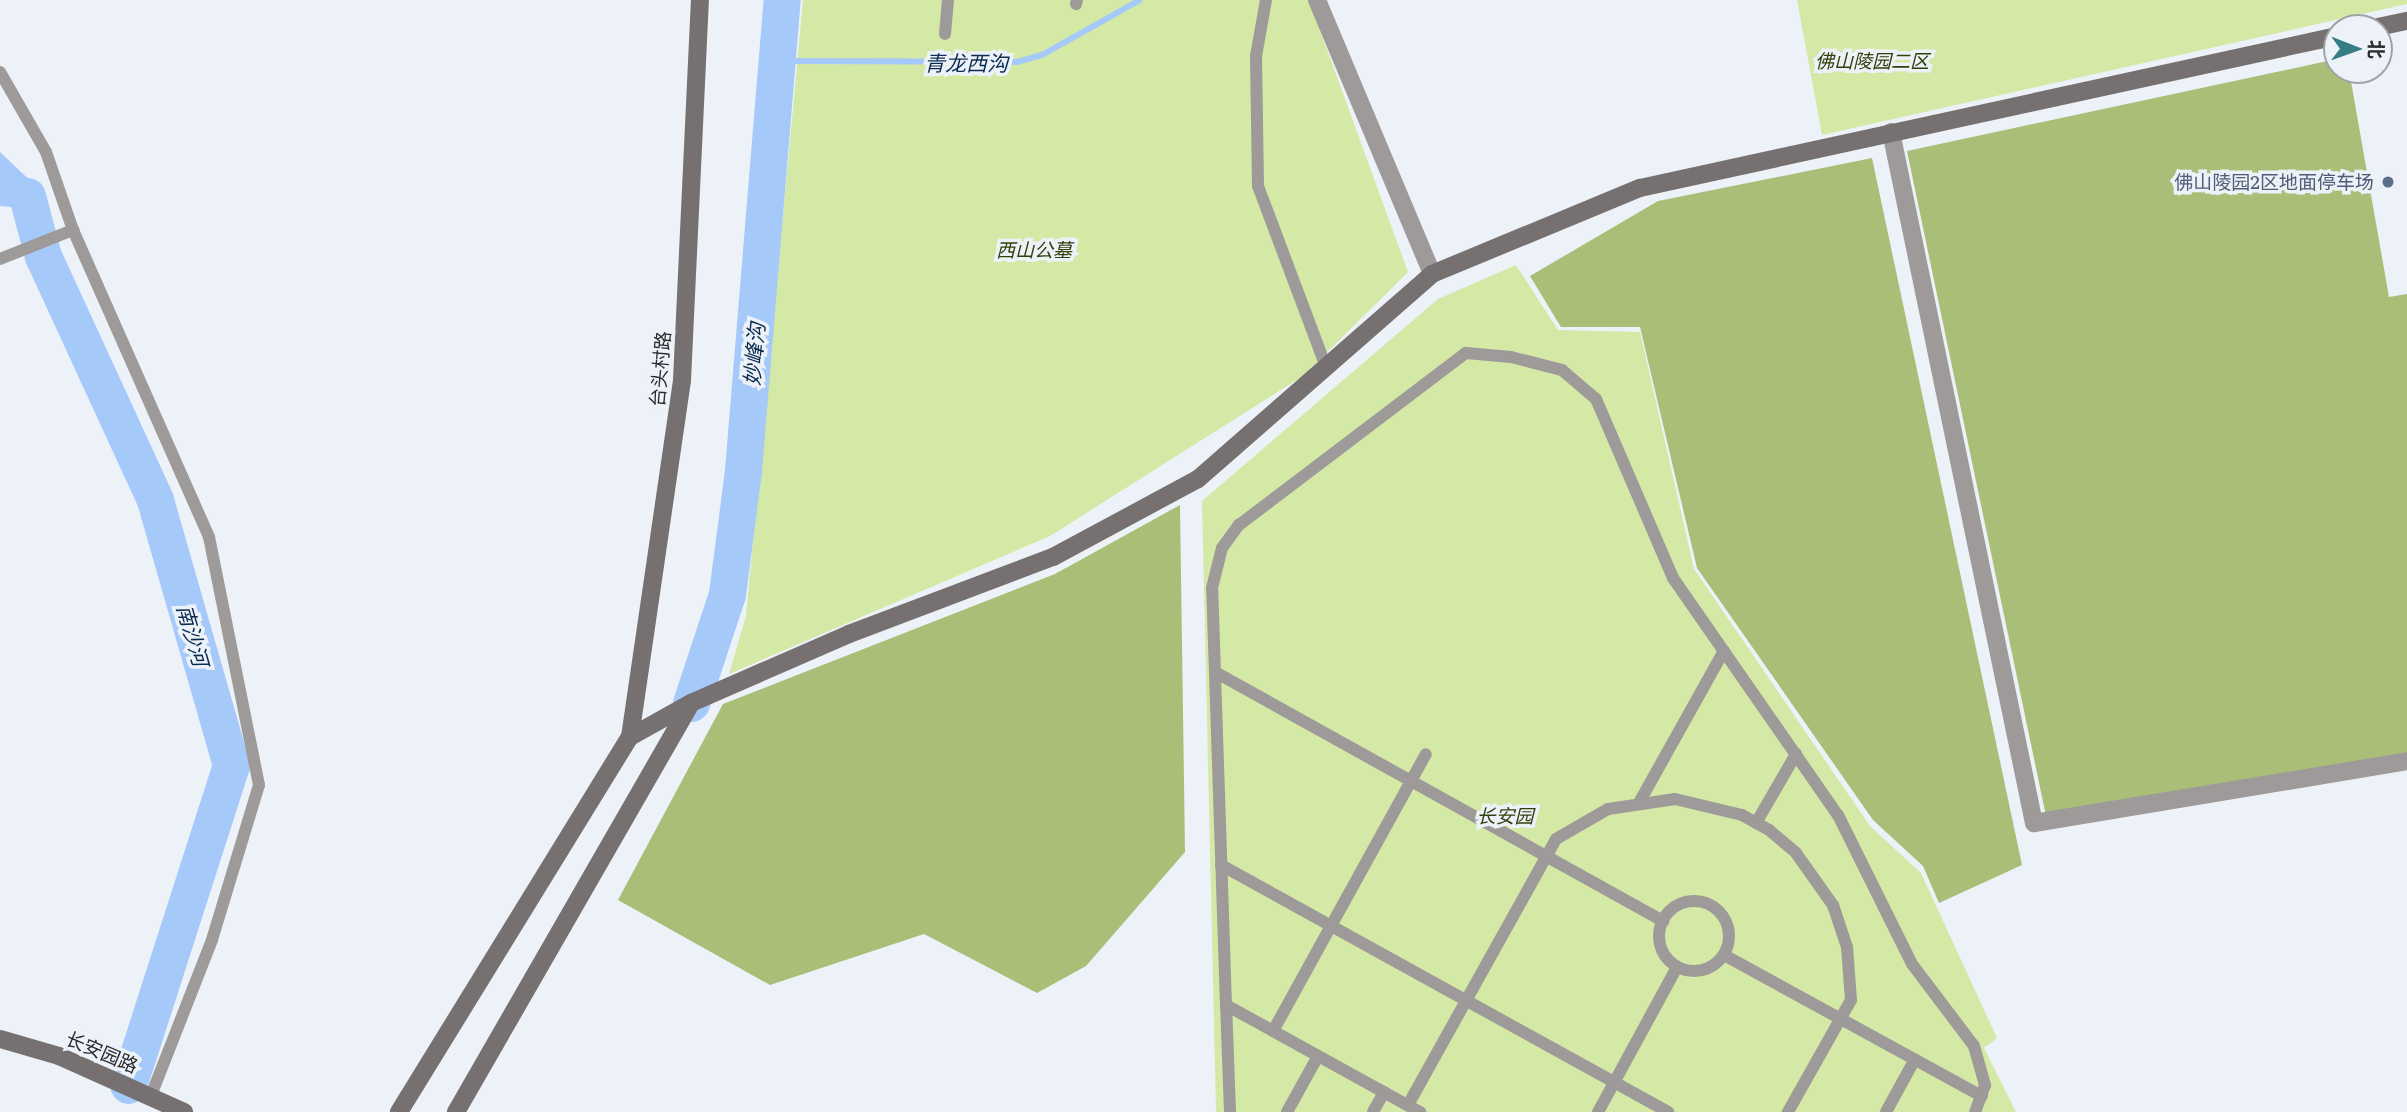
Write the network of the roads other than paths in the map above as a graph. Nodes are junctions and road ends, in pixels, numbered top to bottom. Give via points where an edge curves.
1 (700, 0) edge
2 (948, 0) edge
3 (1266, 0) edge
4 (1317, 0) edge
5 (945, 34) dead end
6 (2323, 39) edge
7 (0, 72) edge
8 (1891, 132) junction
9 (73, 230) junction
10 (0, 259) edge
11 (1432, 274) junction
12 (1326, 367) junction
13 (1724, 651) junction
14 (1215, 672) junction
15 (691, 703) junction
16 (630, 737) junction
17 (1426, 754) dead end
18 (1796, 754) junction
19 (2407, 761) edge
20 (1411, 781) junction
21 (1640, 801) junction
22 (1756, 823) junction
23 (1546, 856) junction
24 (1221, 865) junction
25 (1663, 921) junction
26 (1331, 925) junction
27 (1724, 955) junction
28 (1676, 967) junction
29 (1466, 1000) junction
30 (1226, 1005) junction
31 (1840, 1019) junction
32 (1273, 1031) junction
33 (0, 1039) edge
34 (1318, 1056) junction
35 (1914, 1059) junction
36 (1614, 1082) junction
37 (1384, 1092) junction
38 (151, 1096) junction
39 (1982, 1096) junction
40 (1408, 1105) junction
41 (184, 1112) edge
42 (399, 1112) edge
43 (456, 1112) edge
44 (1230, 1112) edge
45 (1287, 1112) edge
46 (1373, 1112) edge
47 (1420, 1112) edge
48 (1598, 1112) edge
49 (1668, 1112) edge
50 (1788, 1112) edge
51 (1886, 1112) edge
52 (1975, 1112) edge

1 - 16 street, 台头村路 via 682,380
2 - 5 lane
3 - 12 lane via 1256,56 1258,186
4 - 11 street
6 - 8 street
7 - 9 lane via 46,152
8 - 11 street via 1640,188
8 - 19 street via 2034,823
9 - 10 lane
9 - 38 lane via 209,537 259,785 212,940
11 - 12 street
12 - 15 street via 1198,479 1053,557
13 - 14 lane via 1673,578 1596,399 1562,370 1480,353 1447,367 1239,525 1222,548 1212,588
13 - 18 lane
13 - 21 lane
14 - 20 lane
14 - 24 lane
15 - 16 street
15 - 43 street
16 - 42 street
17 - 20 lane
18 - 22 lane
18 - 39 lane via 1838,815 1912,964 1974,1046 1983,1067
20 - 23 lane
20 - 26 lane
21 - 22 lane via 1707,804
21 - 23 lane via 1567,827
22 - 31 lane via 1796,853 1833,905 1854,980
23 - 25 lane
23 - 29 lane
24 - 26 lane
24 - 30 lane
25 - 27 lane via 1684,903 1716,908 1728,928
25 - 28 lane via 1662,949
26 - 29 lane
26 - 32 lane
27 - 28 lane via 1699,971
27 - 31 lane
28 - 36 lane
29 - 36 lane
29 - 40 lane
30 - 32 lane
30 - 44 lane
31 - 35 lane
31 - 50 lane
32 - 34 lane
33 - 38 street, 长安园路 via 59,1056
34 - 37 lane
34 - 45 lane
35 - 39 lane
35 - 51 lane
36 - 48 lane
36 - 49 lane
37 - 40 lane
37 - 46 lane
38 - 41 street, 长安园路
39 - 52 lane
40 - 47 lane

